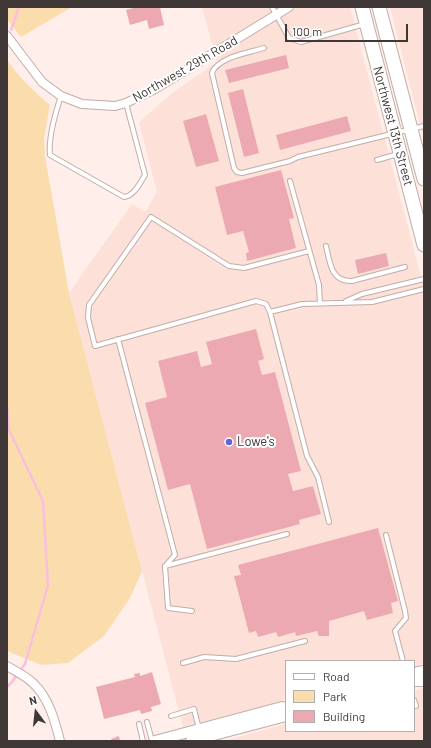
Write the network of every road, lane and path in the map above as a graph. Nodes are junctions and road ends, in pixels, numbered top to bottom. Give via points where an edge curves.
1 (272, 7) edge
2 (289, 7) edge
3 (362, 7) edge
4 (379, 7) edge
5 (277, 14) junction
6 (366, 24) junction
7 (7, 36) edge
8 (264, 48) dead end
9 (61, 96) junction
10 (126, 103) junction
11 (424, 126) edge
12 (411, 130) junction
13 (395, 134) junction
14 (400, 154) junction
15 (377, 160) dead end
16 (424, 180) edge
17 (290, 181) dead end
18 (424, 245) edge
19 (326, 246) dead end
20 (309, 251) junction
21 (405, 268) dead end
22 (424, 279) edge
23 (424, 289) edge
24 (343, 302) junction
25 (320, 303) junction
26 (270, 312) junction
27 (118, 339) junction
28 (329, 522) dead end
29 (287, 534) dead end
30 (386, 535) dead end
31 (165, 566) junction
32 (192, 611) dead end
33 (305, 641) dead end
34 (403, 660) edge
35 (183, 663) dead end
36 (7, 666) edge
37 (424, 671) edge
38 (415, 675) edge
39 (415, 703) edge
40 (416, 706) dead end
41 (285, 708) edge
42 (171, 716) dead end
43 (285, 716) edge
44 (147, 722) dead end
45 (139, 724) dead end
46 (201, 734) junction
47 (60, 741) edge
48 (143, 741) edge
49 (154, 741) edge
50 (191, 741) edge

1 - 5 lane
2 - 5 street, Northwest 29th Road
3 - 6 main road, Northwest 13th Street
4 - 12 main road, Northwest 13th Street
5 - 6 lane via 290,38 300,42
5 - 10 street, Northwest 29th Road via 155,89
6 - 13 main road, Northwest 13th Street
7 - 9 street, Northwest 29th Road via 42,82
8 - 13 lane via 226,60 217,65 212,73 237,172 242,173
9 - 10 street, Northwest 29th Road via 94,106
9 - 10 lane via 51,134 50,155 128,197 145,175
11 - 12 lane
12 - 13 lane
12 - 16 main road, Northwest 13th Street
13 - 14 main road, Northwest 13th Street
14 - 15 lane
14 - 18 main road, Northwest 13th Street
17 - 20 lane
19 - 21 lane via 331,268 337,278 345,281
20 - 25 lane
20 - 27 lane via 244,268 229,266 151,217 89,305 88,318 95,346
22 - 24 lane via 362,294
23 - 24 lane via 372,302
24 - 25 lane
25 - 26 lane via 302,304
26 - 27 lane via 266,304 256,301
26 - 28 lane via 306,456 318,477
27 - 31 lane via 175,555
29 - 31 lane
30 - 34 lane via 406,611 406,618 395,631
31 - 32 lane via 168,608
33 - 35 lane via 236,659 204,657
36 - 47 street via 33,683 46,700 53,714
37 - 38 street
39 - 40 lane
41 - 46 street
42 - 46 lane via 194,709
43 - 46 street
44 - 49 lane
45 - 48 lane
46 - 49 street
46 - 50 street

